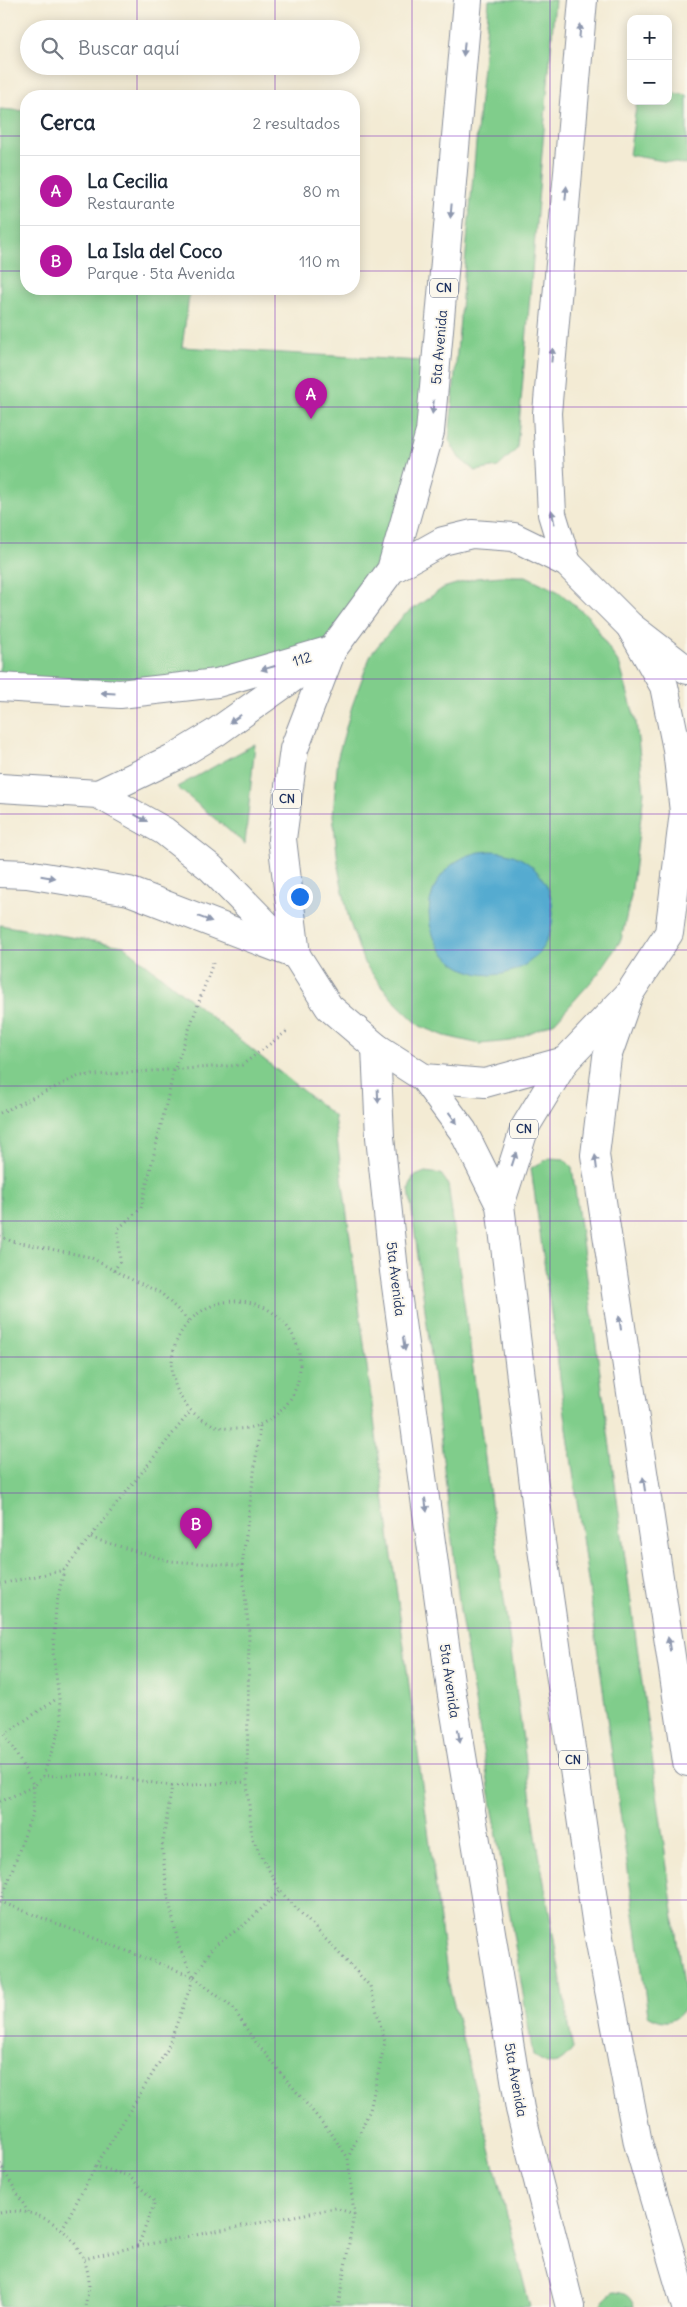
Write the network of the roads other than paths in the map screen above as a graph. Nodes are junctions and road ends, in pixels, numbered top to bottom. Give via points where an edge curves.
1 (468, 0) edge
2 (583, 0) edge
3 (567, 563) junction
4 (391, 570) junction
5 (630, 626) junction
6 (332, 650) junction
7 (687, 670) edge
8 (0, 687) edge
9 (0, 788) edge
10 (98, 794) junction
11 (0, 873) edge
12 (678, 928) edge
13 (296, 955) junction
14 (629, 994) junction
15 (376, 1047) junction
16 (565, 1061) junction
17 (424, 1078) junction
18 (500, 1205) junction
19 (687, 1762) edge
20 (570, 2307) edge
21 (686, 2307) edge

1 -> 4 main road, 5ta Avenida / CN via 430,432
3 -> 2 main road, 5ta Avenida / CN via 552,514 548,413
3 - 4 main road, 5ta Avenida / CN via 514,537 472,534 443,541
3 - 5 main road, 5ta Avenida / CN
4 - 6 main road, 5ta Avenida / CN
5 - 7 main road
5 - 12 main road, 5ta Avenida / CN via 664,686 677,749 684,812
6 -> 8 main road, 112 via 217,683 120,694
6 -> 10 main road, 112 via 215,733 177,756
6 - 13 main road, 5ta Avenida / CN via 294,749 282,839
9 - 10 main road, 112
10 -> 13 main road, 112 via 164,831 211,868
11 -> 13 main road via 27,874 129,891
12 - 14 main road, 5ta Avenida / CN
13 - 15 main road, 5ta Avenida / CN via 328,1007
14 - 16 main road, 5ta Avenida / CN
19 -> 14 main road, 5ta Avenida via 595,1155 607,1057
15 - 17 main road, 5ta Avenida / CN
15 -> 20 main road, 5ta Avenida via 380,1137 394,1271 451,1689 520,2109
16 - 17 main road, 5ta Avenida / CN via 485,1083
18 -> 16 main road, 5ta Avenida / CN via 525,1127
17 -> 18 main road, 5ta Avenida / CN via 463,1131
18 - 21 main road, 5ta Avenida / CN via 541,1542 597,1927 638,2143

